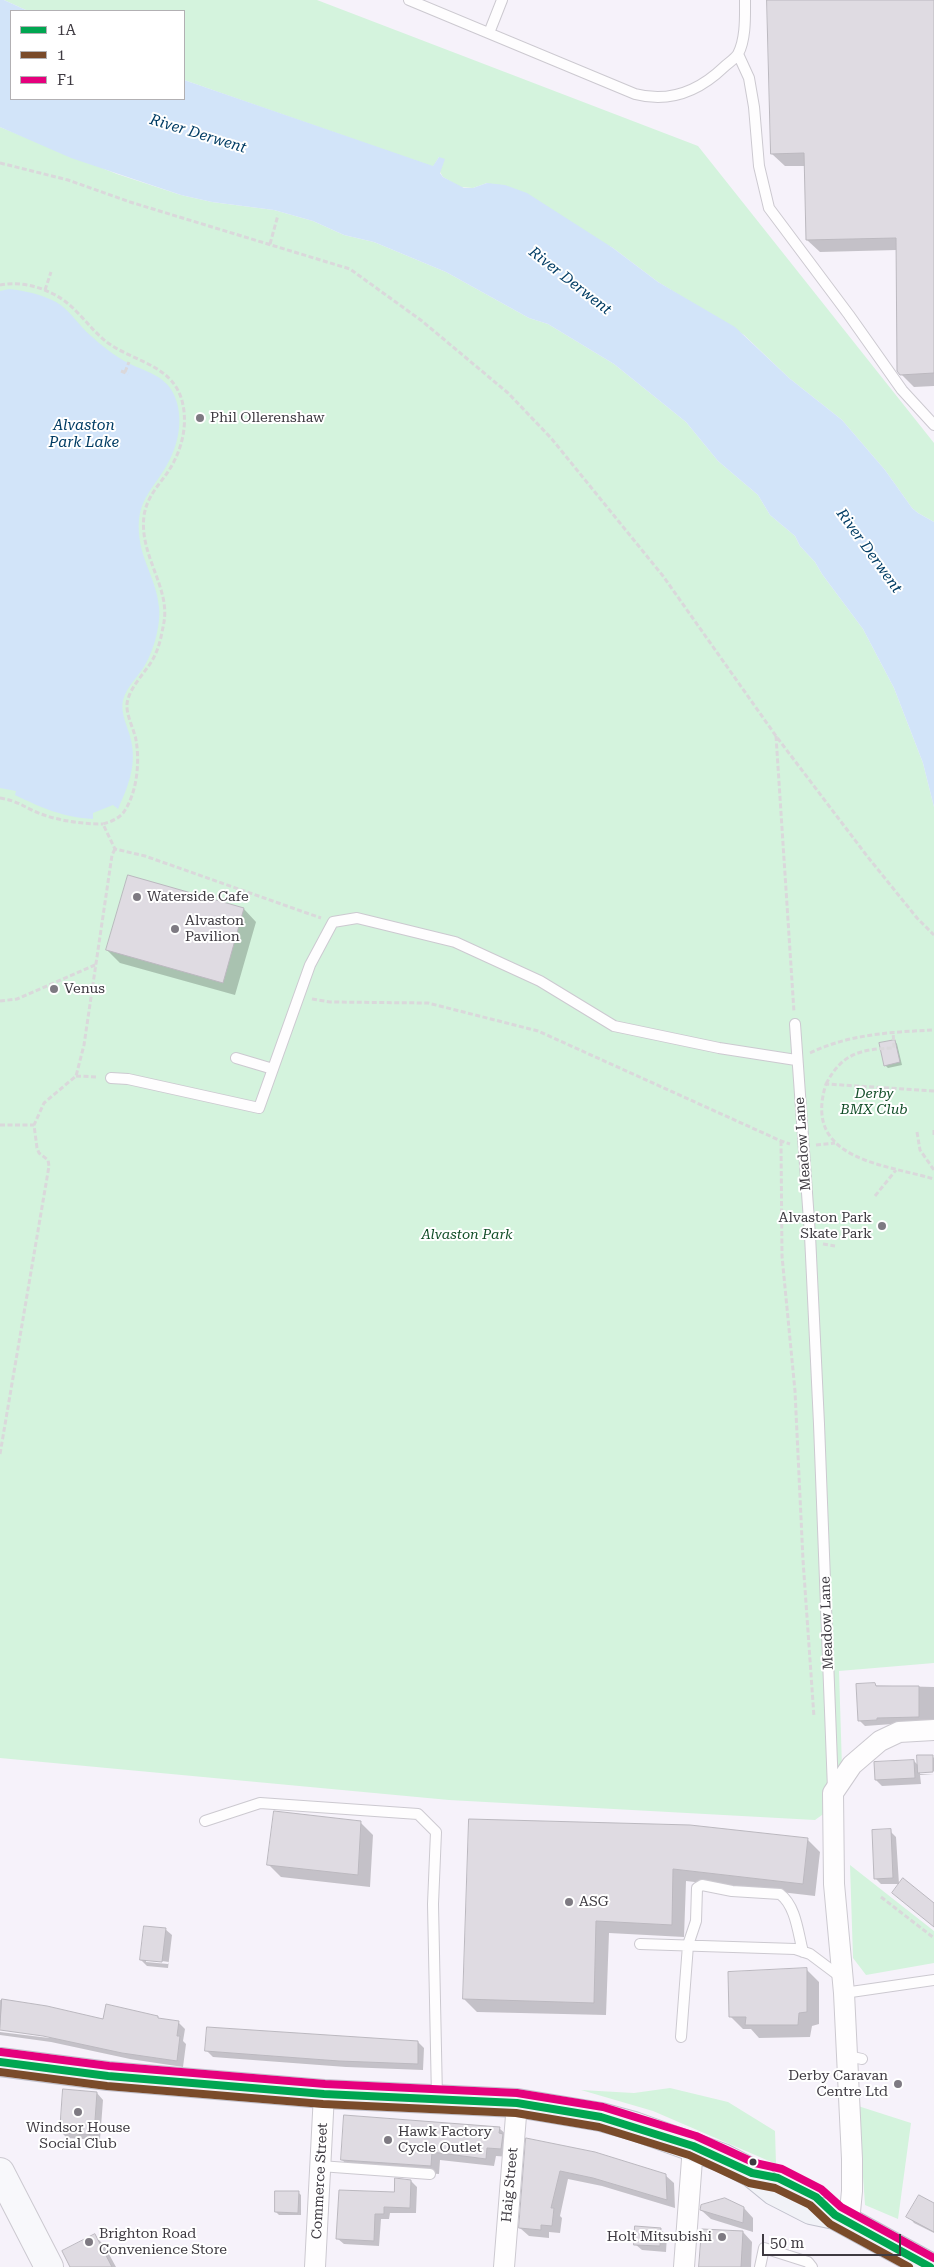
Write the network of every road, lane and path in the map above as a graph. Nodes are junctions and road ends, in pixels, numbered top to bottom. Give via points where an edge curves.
1 (409, 0) edge
2 (502, 0) edge
3 (745, 0) edge
4 (489, 33) junction
5 (738, 54) junction
6 (0, 162) edge
7 (278, 215) dead end
8 (270, 244) junction
9 (51, 272) dead end
10 (0, 285) edge
11 (45, 290) junction
12 (129, 362) dead end
13 (125, 372) dead end
14 (934, 424) edge
15 (776, 736) junction
16 (0, 798) edge
17 (103, 824) junction
18 (115, 849) junction
19 (333, 922) junction
20 (934, 935) edge
21 (95, 965) junction
22 (299, 996) junction
23 (0, 1001) edge
24 (795, 1024) joint
25 (934, 1030) edge
26 (893, 1032) junction
27 (236, 1058) dead end
28 (796, 1060) junction
29 (273, 1069) junction
30 (76, 1076) junction
31 (111, 1078) joint
32 (826, 1084) junction
33 (934, 1091) edge
34 (0, 1125) edge
35 (34, 1125) junction
36 (934, 1130) edge
37 (917, 1132) dead end
38 (934, 1134) edge
39 (781, 1142) junction
40 (803, 1146) junction
41 (896, 1170) junction
42 (934, 1170) edge
43 (934, 1179) edge
44 (875, 1196) dead end
45 (0, 1454) edge
46 (814, 1725) dead end
47 (934, 1730) edge
48 (833, 1792) junction
49 (205, 1820) dead end
50 (880, 1897) dead end
51 (934, 1938) edge
52 (640, 1944) dead end
53 (688, 1946) junction
54 (803, 1952) junction
55 (934, 1980) edge
56 (843, 1986) junction
57 (681, 2037) dead end
58 (0, 2062) edge
59 (324, 2094) junction
60 (437, 2099) junction
61 (517, 2103) junction
62 (693, 2146) junction
63 (320, 2166) junction
64 (0, 2172) edge
65 (430, 2174) dead end
66 (842, 2219) junction
67 (49, 2267) edge
68 (315, 2267) edge
69 (504, 2267) edge
70 (684, 2267) edge
71 (760, 2267) edge
72 (812, 2267) edge
73 (930, 2267) edge

1 - 4 lane
2 - 4 lane
3 - 5 lane via 745,21
4 - 5 lane via 650,98 683,94 700,86
5 - 14 lane via 749,78 759,166 769,208 902,390
6 - 8 path via 68,180
7 - 8 path
8 - 15 path via 350,269 422,321 508,393 551,438 663,576
9 - 11 path
10 - 11 path via 19,284
11 - 17 path via 66,302 107,343 172,379 184,416 182,442 145,513 144,541 165,607 156,654 133,688 127,705 136,742 136,780 122,813
12 - 13 path
15 - 20 path via 867,856
15 - 24 path
16 - 17 path via 20,802 39,813 65,820
17 - 18 path
18 - 19 path via 145,856
18 - 21 path
19 - 22 lane via 310,965
19 - 28 lane via 357,918 455,942 540,980 614,1026
21 - 23 path via 17,999
21 - 30 path via 84,1045
22 - 29 lane
22 - 39 path via 330,1002 428,1003 538,1031
24 - 28 lane, Meadow Lane
25 - 26 path
26 - 28 path via 833,1043
26 - 32 path via 894,1048 870,1050 841,1061
27 - 29 lane
28 - 40 lane, Meadow Lane
29 - 31 lane via 259,1108
30 - 31 path
30 - 35 path via 44,1103
32 - 33 path
32 - 41 path via 821,1110 835,1144 863,1161
34 - 35 path
35 - 45 path via 37,1148 49,1166
36 - 38 path
37 - 42 path via 920,1150
39 - 40 path
39 - 46 path via 782,1256 795,1391 802,1560
40 - 48 lane, Meadow Lane via 819,1424
41 - 43 path
41 - 44 path
47 - 48 street via 899,1732 880,1741 852,1765
48 - 56 street, Meadow Lane via 834,1884
49 - 60 lane via 260,1803 418,1814 436,1832 433,1904
50 - 51 path
52 - 53 lane
53 - 54 lane via 795,1949
53 - 54 lane via 696,1921 697,1888 702,1885 732,1891 780,1894 792,1909
53 - 57 lane
54 - 56 lane via 810,1954
55 - 56 lane
56 - 66 street, Meadow Lane via 855,2057 852,2175
58 - 59 main road via 108,2076
59 - 60 main road
59 - 63 street, Commerce Street
60 - 61 main road
61 - 62 main road via 600,2117
61 - 69 street, Haig Street
62 - 66 main road via 752,2173 778,2178 803,2190
62 - 70 street
63 - 65 lane
63 - 68 street, Commerce Street
64 - 67 street
66 - 73 main road
71 - 72 lane via 764,2248 808,2262

